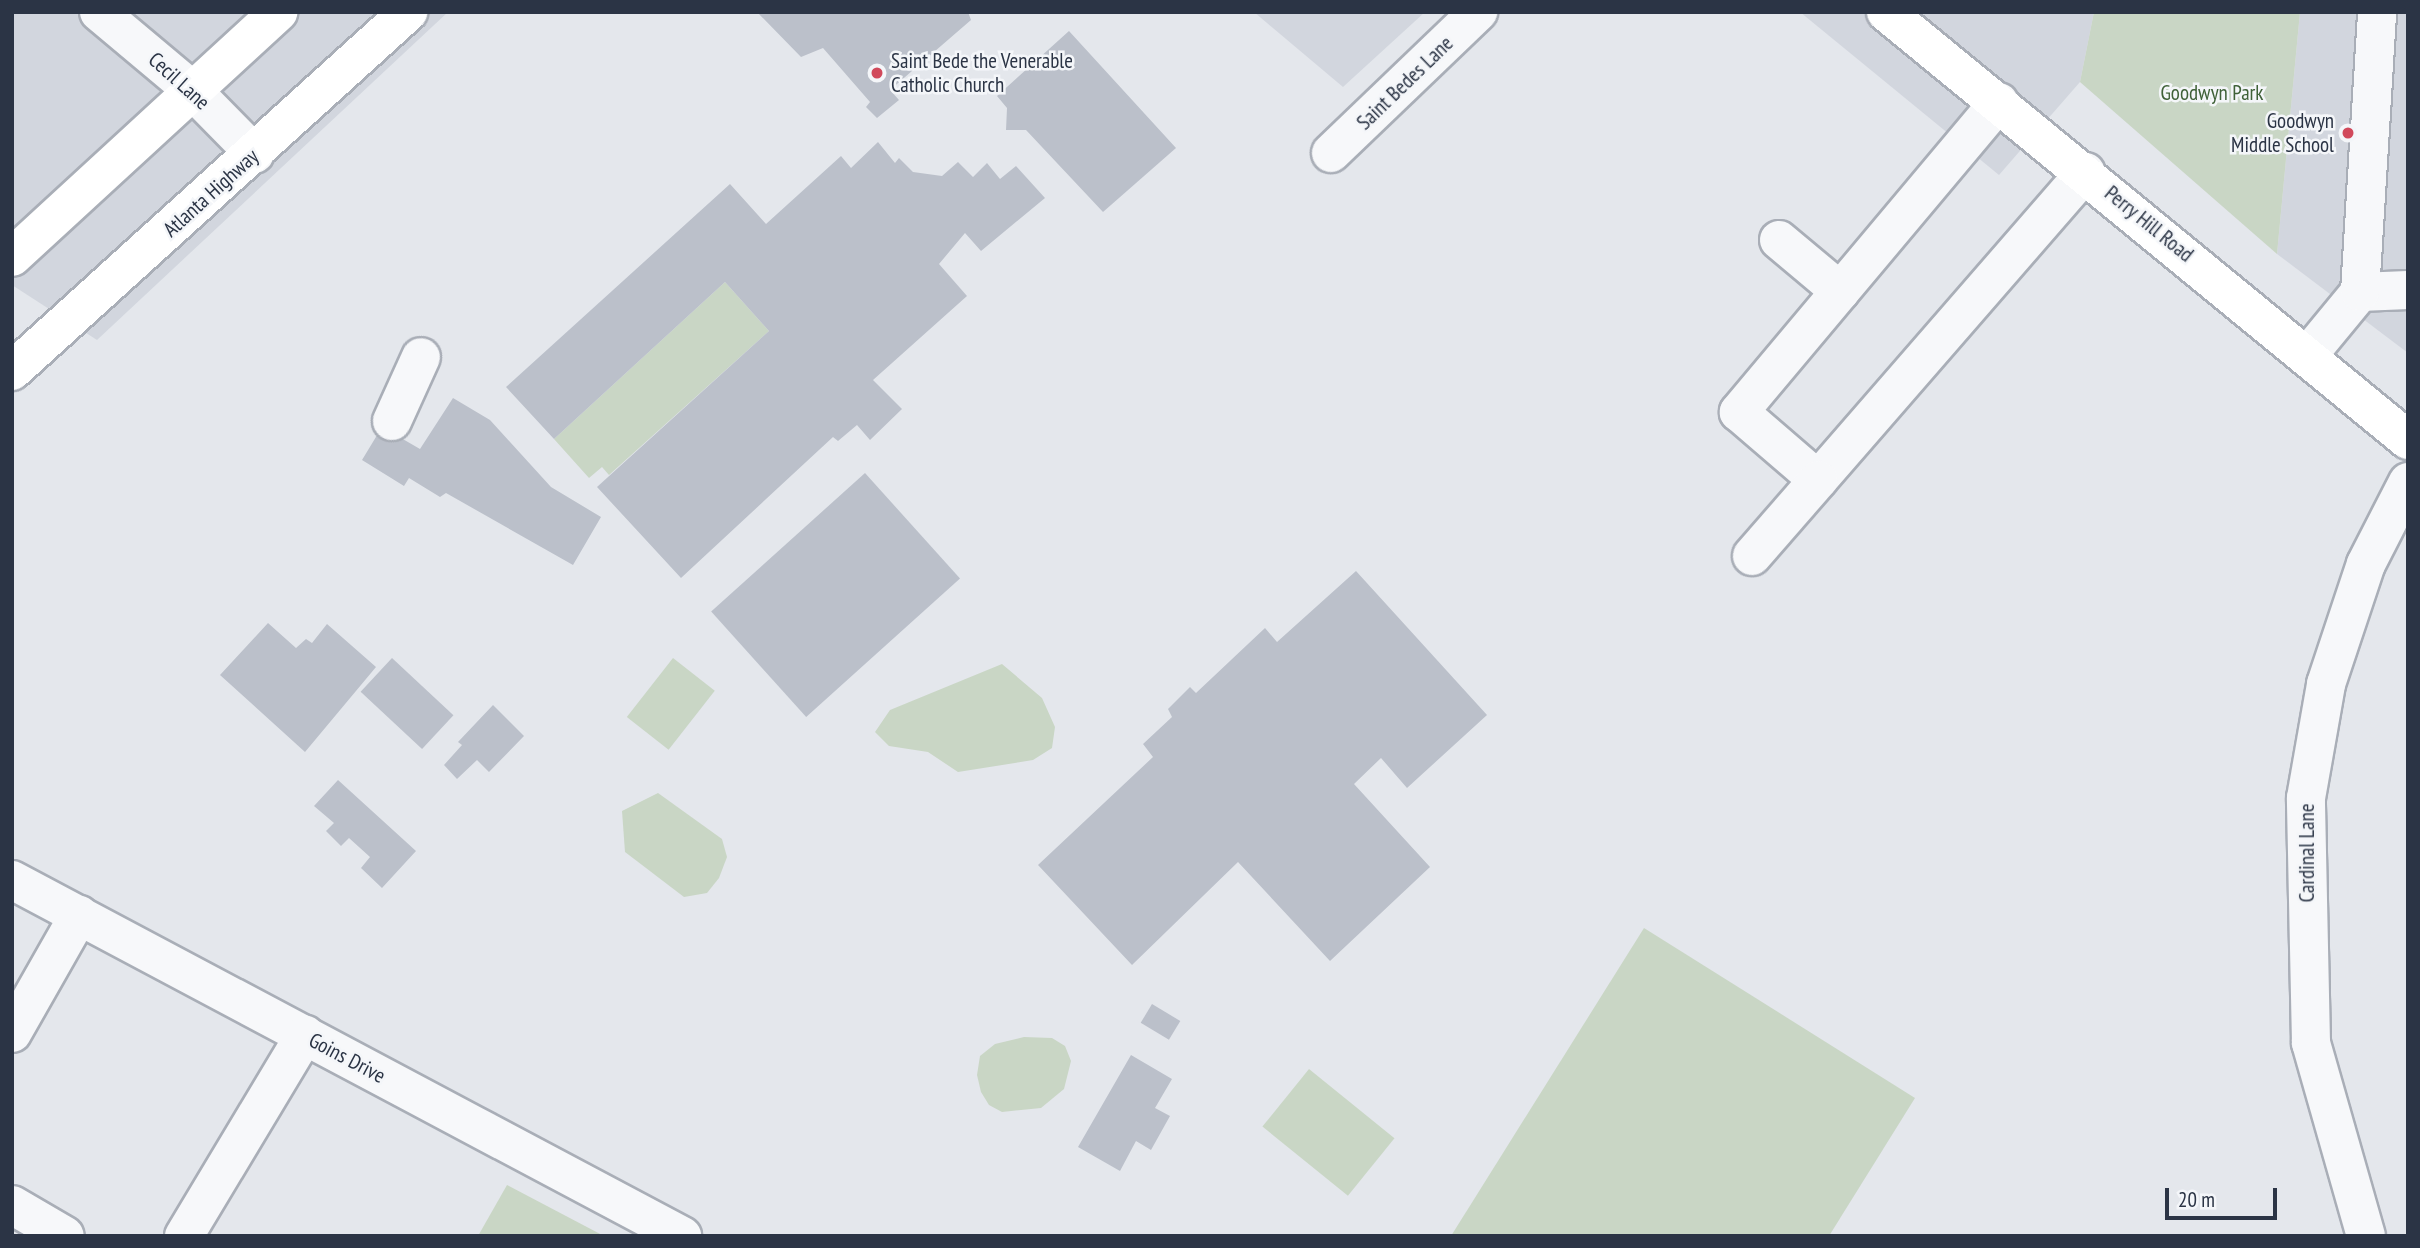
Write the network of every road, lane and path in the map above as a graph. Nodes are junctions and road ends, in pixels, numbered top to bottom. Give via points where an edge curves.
1 (99, 12) edge
2 (278, 12) edge
3 (408, 12) edge
4 (1478, 12) edge
5 (1886, 12) edge
6 (2376, 12) edge
7 (194, 91) junction
8 (1999, 102) junction
9 (1331, 153) dead end
10 (255, 154) junction
11 (2086, 172) junction
12 (1779, 240) dead end
13 (12, 257) edge
14 (2408, 290) edge
15 (1840, 291) junction
16 (2360, 292) junction
17 (2308, 355) junction
18 (421, 357) dead end
19 (12, 371) edge
20 (392, 421) dead end
21 (2408, 440) edge
22 (1818, 480) junction
23 (2408, 482) edge
24 (1752, 556) dead end
25 (12, 880) edge
26 (79, 915) junction
27 (12, 1033) edge
28 (305, 1035) junction
29 (12, 1205) edge
30 (65, 1236) edge
31 (184, 1236) edge
32 (682, 1236) edge
33 (2366, 1236) edge

1 - 7 street, Cecil Lane
2 - 7 main road
3 - 10 main road, Atlanta Highway
4 - 9 street, Saint Bedes Lane
5 - 8 main road, Perry Hill Road
6 - 16 street
7 - 10 street, Cecil Lane
7 - 13 main road
8 - 11 main road, Perry Hill Road
8 - 15 street
10 - 19 main road, Atlanta Highway
11 - 17 main road, Perry Hill Road
11 - 22 street
12 - 15 street
14 - 16 street
15 - 22 street via 1739,412
16 - 17 street
17 - 21 main road, Perry Hill Road
18 - 20 street
22 - 24 street
23 - 33 street, Cardinal Lane via 2366,564 2326,684 2306,798 2311,1043
25 - 26 street, Goins Drive
26 - 27 street
26 - 28 street, Goins Drive
28 - 31 street
28 - 32 street, Goins Drive
29 - 30 street

